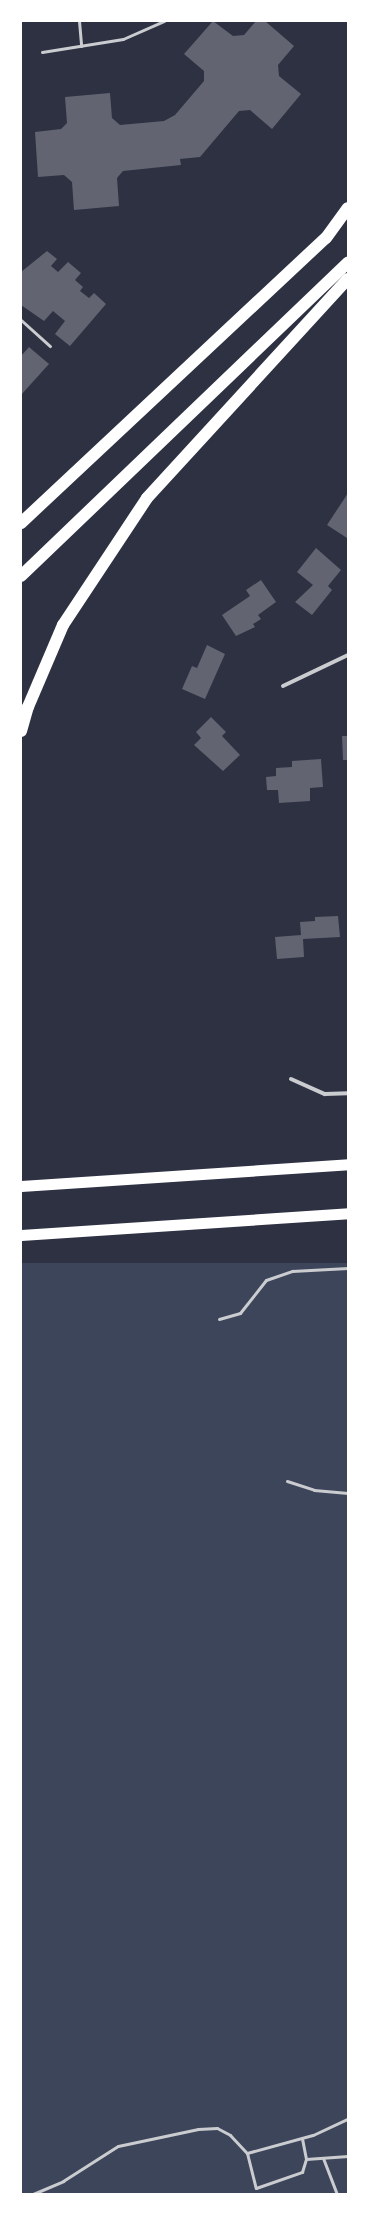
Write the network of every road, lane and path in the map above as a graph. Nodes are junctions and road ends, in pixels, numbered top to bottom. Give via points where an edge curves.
1 (79, 21) edge
2 (164, 21) edge
3 (81, 46) junction
4 (42, 52) dead end
5 (348, 208) edge
6 (348, 262) edge
7 (348, 279) edge
8 (21, 320) edge
9 (50, 346) dead end
10 (21, 523) edge
11 (21, 576) edge
12 (348, 655) edge
13 (283, 686) dead end
14 (21, 731) edge
15 (291, 1079) dead end
16 (348, 1093) edge
17 (348, 1164) edge
18 (21, 1186) edge
19 (348, 1213) edge
20 (21, 1235) edge
21 (348, 1268) edge
22 (218, 1320) dead end
23 (287, 1481) dead end
24 (348, 1493) edge
25 (348, 2119) edge
26 (302, 2138) junction
27 (248, 2153) junction
28 (348, 2156) edge
29 (323, 2158) junction
30 (306, 2159) junction
31 (33, 2194) edge
32 (336, 2194) edge

1 - 3 lane
2 - 3 lane via 123,40
3 - 4 lane
5 - 10 highway via 326,238
6 - 11 highway
7 - 14 highway via 147,498 63,625 28,707
8 - 9 lane
12 - 13 street
15 - 16 street via 325,1094
17 - 18 highway
19 - 20 highway
21 - 22 lane via 292,1271 266,1280 240,1313
23 - 24 lane via 314,1490
25 - 26 lane
26 - 27 lane
26 - 30 lane
27 - 30 lane via 256,2188 302,2172
27 - 31 lane via 230,2135 217,2128 198,2129 118,2146 63,2181
28 - 29 lane
29 - 30 lane
29 - 32 lane

